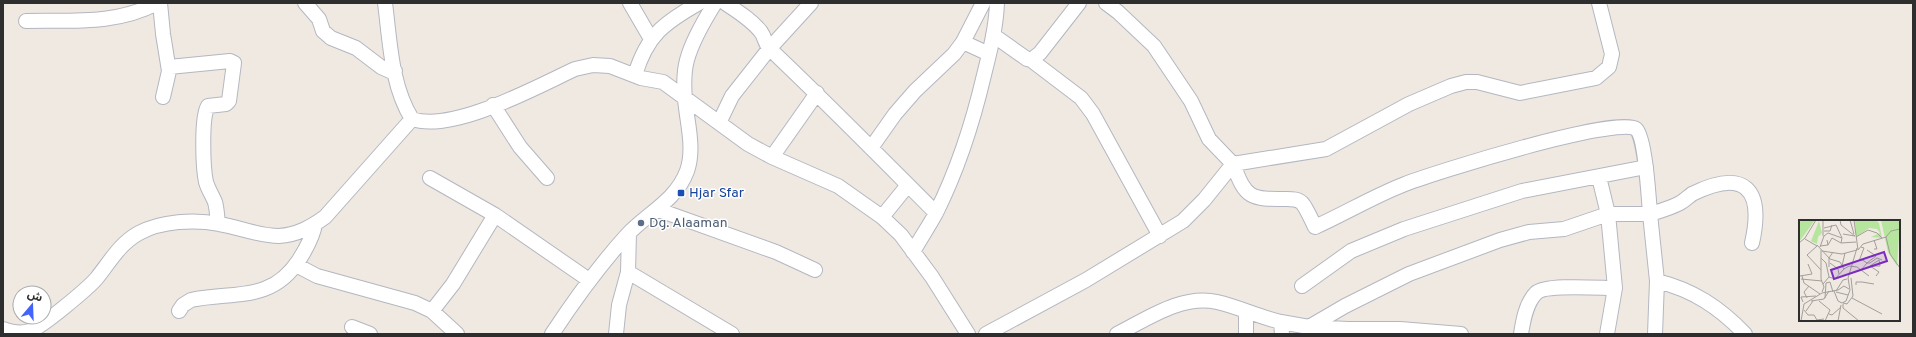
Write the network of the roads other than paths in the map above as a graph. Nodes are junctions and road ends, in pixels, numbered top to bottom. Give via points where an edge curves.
1 (157, 3) edge
2 (160, 3) edge
3 (305, 3) edge
4 (386, 3) edge
5 (630, 3) edge
6 (699, 3) edge
7 (715, 3) edge
8 (725, 3) edge
9 (811, 3) edge
10 (983, 3) edge
11 (996, 3) edge
12 (1079, 3) edge
13 (1106, 3) edge
14 (1599, 3) edge
15 (26, 20) dead end
16 (993, 35) junction
17 (651, 39) junction
18 (963, 42) junction
19 (769, 49) junction
20 (989, 54) junction
21 (1031, 60) junction
22 (169, 68) junction
23 (395, 70) junction
24 (635, 75) junction
25 (817, 93) junction
26 (163, 96) dead end
27 (685, 98) junction
28 (493, 105) junction
29 (412, 119) junction
30 (719, 122) junction
31 (871, 148) junction
32 (772, 157) junction
33 (1233, 164) junction
34 (1646, 167) junction
35 (1599, 177) junction
36 (430, 178) dead end
37 (547, 178) dead end
38 (908, 185) junction
39 (658, 210) junction
40 (936, 213) junction
41 (1608, 214) junction
42 (1650, 214) junction
43 (495, 215) junction
44 (882, 217) junction
45 (218, 224) junction
46 (315, 224) junction
47 (629, 233) junction
48 (1160, 236) junction
49 (1752, 243) dead end
50 (913, 252) junction
51 (296, 264) junction
52 (815, 270) dead end
53 (628, 272) junction
54 (589, 280) junction
55 (1657, 281) junction
56 (1302, 286) dead end
57 (1615, 288) junction
58 (180, 311) dead end
59 (432, 311) junction
60 (1246, 311) junction
61 (352, 327) dead end
62 (1309, 327) junction
63 (1282, 328) edge
64 (963, 331) edge
65 (8, 332) edge
66 (1348, 332) edge
67 (1420, 332) edge
68 (370, 334) edge
69 (457, 334) edge
70 (552, 334) edge
71 (616, 334) edge
72 (732, 334) edge
73 (986, 334) edge
74 (1117, 334) edge
75 (1246, 334) edge
76 (1461, 334) edge
77 (1520, 334) edge
78 (1607, 334) edge
79 (1655, 334) edge
80 (1745, 334) edge

1 - 15 street via 127,15 97,21
2 - 22 street via 162,34
3 - 23 street via 319,19 323,32 331,38 356,48 381,67 390,71
4 - 23 street
5 - 17 street
6 - 17 street via 671,19
7 - 27 street via 687,60
8 - 19 street via 761,32
9 - 19 street
10 - 18 street
11 - 16 street
12 - 21 street via 1040,53
13 - 33 street via 1154,46 1191,101 1209,139
14 - 33 street via 1612,54 1609,67 1596,78 1520,93 1477,82 1466,82 1409,104 1326,149
16 - 20 street
16 - 21 street
17 - 24 street
18 - 20 street
18 - 31 street via 954,54 915,90
19 - 25 street
19 - 30 street via 732,96
20 - 40 street via 972,122 957,166
21 - 48 street via 1081,98 1094,114
22 - 26 street
22 - 45 street via 230,61 234,63 229,101 226,104 208,106 205,116 206,184 217,210
23 - 29 street via 403,102
24 - 27 street via 663,82
24 - 28 street via 610,66 593,65 575,69
25 - 31 street
25 - 32 street
27 - 30 street
27 - 39 street via 690,140 686,172 674,192
28 - 29 street via 451,120 423,122
28 - 37 street via 534,166
29 - 46 street via 325,217
30 - 32 street via 748,144
31 - 38 street
32 - 44 street via 838,186
33 - 34 street via 1244,191 1267,199 1300,201 1315,227 1407,183 1481,159 1604,128 1627,126 1636,129 1640,134
33 - 48 street via 1183,220
34 - 35 street
34 - 42 street
35 - 41 street
35 - 56 street via 1522,191 1404,229 1351,251
36 - 43 street
38 - 40 street
38 - 44 street
39 - 47 street
39 - 52 street via 776,252
40 - 50 street
41 - 42 street
41 - 57 street
41 - 62 street via 1564,228 1514,236 1442,261 1378,289
42 - 49 street via 1680,203 1705,189 1730,183 1740,185 1753,196 1757,224
42 - 55 street
43 - 54 street
43 - 59 street
44 - 50 street via 901,235
45 - 46 street via 278,236 295,233
45 - 65 street via 188,222 140,232 125,243 95,280 42,323 29,331
46 - 51 street via 314,233
47 - 53 street
47 - 54 street
48 - 73 street via 1086,280
50 - 64 street via 932,277
51 - 58 street via 277,283 258,292 191,300 186,302
51 - 59 street via 317,276 415,303
53 - 71 street via 619,305
53 - 72 street
54 - 70 street
55 - 79 street
55 - 80 street via 1673,285 1716,306
57 - 77 street via 1560,287 1541,290 1536,293 1527,308
57 - 78 street
59 - 69 street
60 - 63 street
60 - 74 street via 1216,302 1181,303
60 - 75 street
61 - 68 street
62 - 63 street
62 - 66 street
66 - 67 street via 1400,329
67 - 76 street

